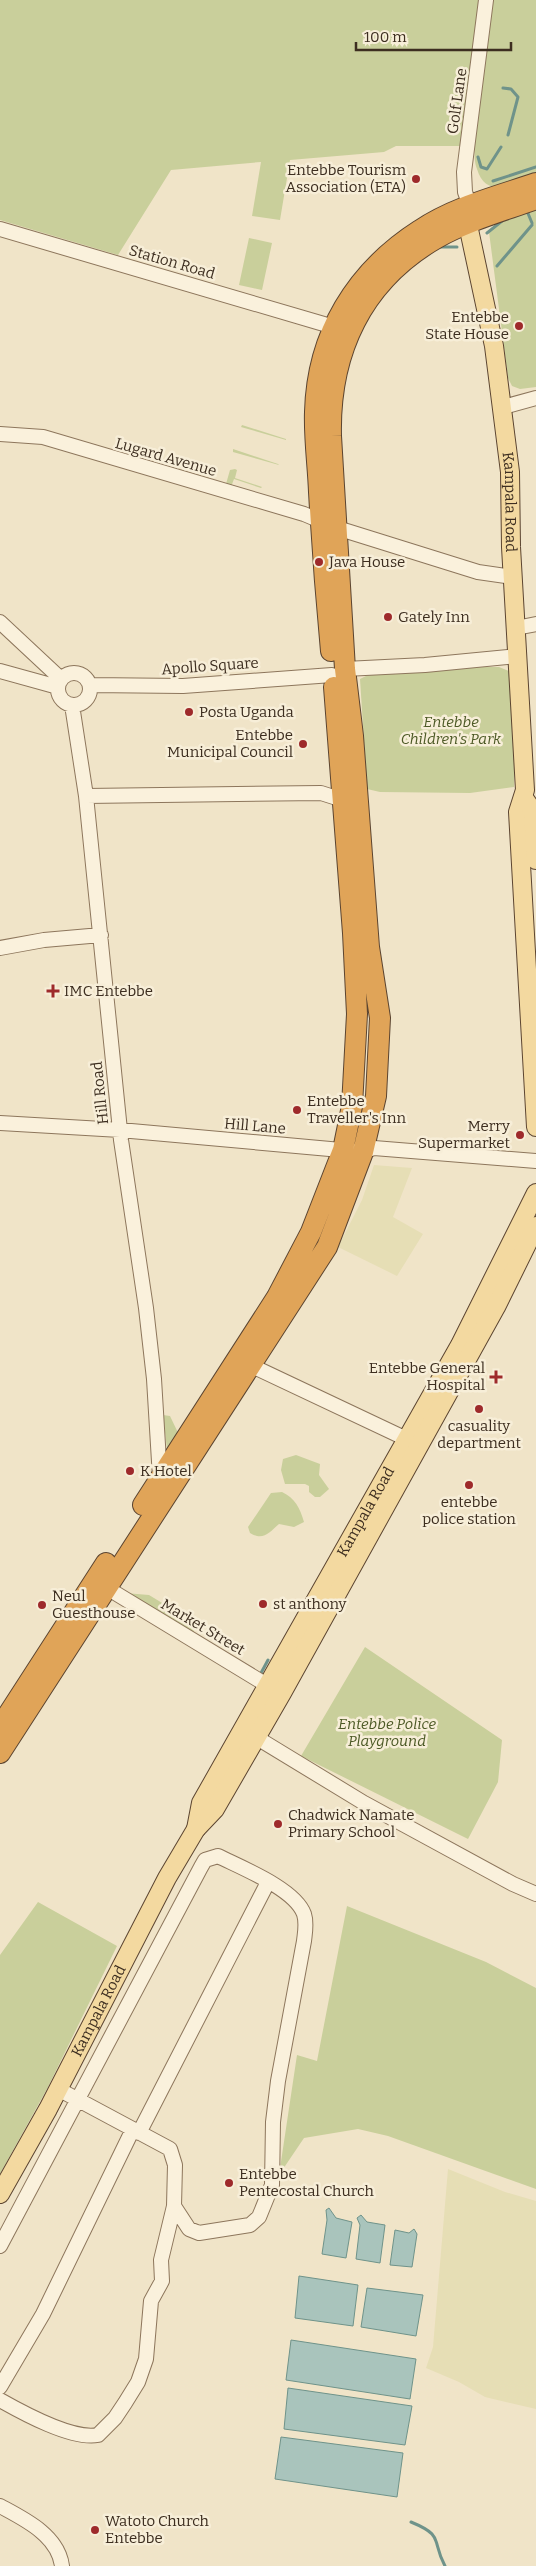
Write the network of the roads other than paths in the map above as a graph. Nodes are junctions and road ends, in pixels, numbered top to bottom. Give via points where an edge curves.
1 (486, 0) edge
2 (536, 183) edge
3 (536, 199) edge
4 (466, 214) junction
5 (0, 229) edge
6 (334, 327) junction
7 (536, 398) edge
8 (503, 406) junction
9 (0, 434) edge
10 (329, 524) junction
11 (513, 577) junction
12 (0, 622) edge
13 (536, 624) edge
14 (516, 628) junction
15 (518, 656) junction
16 (0, 671) edge
17 (339, 672) junction
18 (60, 683) junction
19 (90, 685) junction
20 (72, 705) junction
21 (86, 796) junction
22 (524, 798) junction
23 (343, 800) junction
24 (536, 860) edge
25 (101, 935) junction
26 (0, 948) edge
27 (0, 1123) edge
28 (536, 1127) edge
29 (120, 1130) junction
30 (343, 1150) junction
31 (363, 1152) junction
32 (536, 1161) edge
33 (536, 1193) edge
34 (536, 1226) edge
35 (490, 1304) junction
36 (250, 1365) junction
37 (413, 1442) junction
38 (160, 1478) junction
39 (106, 1588) junction
40 (266, 1684) junction
41 (282, 1694) junction
42 (0, 1727) edge
43 (249, 1733) junction
44 (0, 1753) edge
45 (268, 1882) junction
46 (536, 1894) edge
47 (58, 2089) junction
48 (79, 2099) junction
49 (136, 2131) junction
50 (0, 2194) edge
51 (174, 2206) junction
52 (189, 2229) junction
53 (167, 2241) junction
54 (0, 2246) edge
55 (0, 2387) edge
56 (0, 2400) edge
57 (0, 2506) edge
58 (62, 2565) edge

1 - 4 street, Golf Lane via 465,156
2 - 4 highway
3 - 4 highway
4 - 6 highway via 420,229 373,266 356,286
4 - 8 main road, Kampala Road via 494,346
4 - 10 highway via 393,272 374,292 352,326 342,349 330,405
5 - 6 street, Station Road
6 - 10 highway via 322,360 315,412
7 - 8 street
8 - 11 main road, Kampala Road via 510,472
9 - 10 street, Lugard Avenue via 43,437
10 - 11 street, Lugard Avenue via 478,572
10 - 17 highway
11 - 14 main road, Kampala Road
12 - 18 street
13 - 14 street
14 - 15 main road, Kampala Road
15 - 17 street, Apollo Square
15 - 22 main road, Kampala Road
16 - 18 street
17 - 19 street, Apollo Square via 183,686
17 - 23 highway
17 - 31 highway via 354,736 369,947 380,1018 376,1096
18 - 19 street via 67,674 79,674
18 - 20 street via 63,700
19 - 20 street via 85,700
20 - 21 street, Hill Road
21 - 23 street via 321,793
21 - 25 street, Hill Road
22 - 24 main road, Kampala Road via 533,811
22 - 28 main road, Kampala Road via 518,812
23 - 30 highway via 357,1014 352,1106
25 - 26 street
25 - 29 street, Hill Road
27 - 29 street, Hill Lane
29 - 30 street, Hill Lane
29 - 38 street, Hill Road via 150,1344
30 - 31 street, Hill Lane
30 - 38 highway via 311,1232 277,1297
31 - 32 street, Hill Lane via 374,1148
31 - 36 highway via 327,1247
33 - 35 main road, Kampala Road
34 - 35 main road, Kampala Road
35 - 37 main road, Kampala Road
36 - 37 street
36 - 39 highway
37 - 40 main road, Kampala Road
37 - 41 main road, Kampala Road
38 - 42 highway
39 - 40 street, Market Street
39 - 44 highway
40 - 41 street, Market Street
40 - 43 main road, Kampala Road
41 - 43 main road, Kampala Road
43 - 46 street via 364,1803
43 - 47 main road, Kampala Road via 215,1809 196,1829 167,1878
45 - 48 street via 218,1856 205,1860
45 - 49 street
45 - 52 street via 298,1903 306,1924 278,2082 273,2122 272,2185 259,2217 250,2225 218,2228 204,2233
47 - 48 street
47 - 50 main road, Kampala Road
48 - 49 street
48 - 54 street
49 - 51 street via 170,2149 173,2154
49 - 55 street via 43,2314
51 - 52 street
51 - 53 street
52 - 53 street
53 - 56 street via 161,2260 162,2281 152,2301 146,2359 138,2382 105,2429 98,2435 81,2436
57 - 58 street via 31,2523 48,2538

